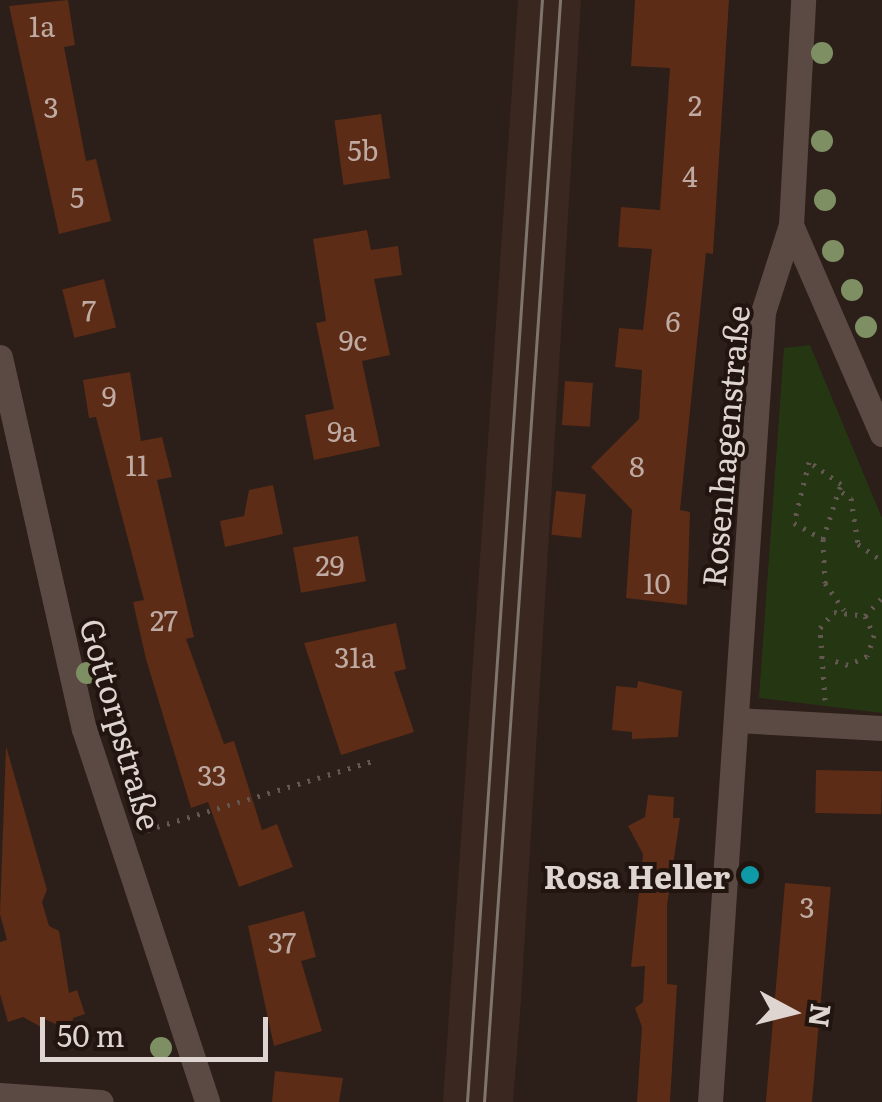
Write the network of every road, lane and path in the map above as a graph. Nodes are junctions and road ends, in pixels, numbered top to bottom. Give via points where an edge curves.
1 (803, 0) edge
2 (791, 226) junction
3 (0, 357) edge
4 (882, 434) edge
5 (842, 492) junction
6 (822, 538) junction
7 (882, 561) edge
8 (882, 598) edge
9 (844, 610) junction
10 (864, 616) junction
11 (828, 658) junction
12 (824, 709) dead end
13 (737, 720) junction
14 (882, 728) edge
15 (374, 761) dead end
16 (144, 830) dead end
17 (0, 1094) edge
18 (102, 1102) edge
19 (207, 1102) edge
20 (710, 1102) edge

1 - 2 street, Rosenhagenstraße
2 - 4 street
2 - 13 street, Rosenhagenstraße via 763,312
3 - 19 street, Gottorpstraße via 84,729
5 - 6 path
5 - 6 path via 809,462 801,472 794,522
5 - 7 path via 851,498 858,544
6 - 9 path via 825,583
8 - 10 path
9 - 10 path
9 - 11 path via 820,628
10 - 11 path via 874,636 868,656 848,665
11 - 12 path
13 - 14 street
13 - 20 street, Rosenhagenstraße
15 - 16 path
17 - 18 street

